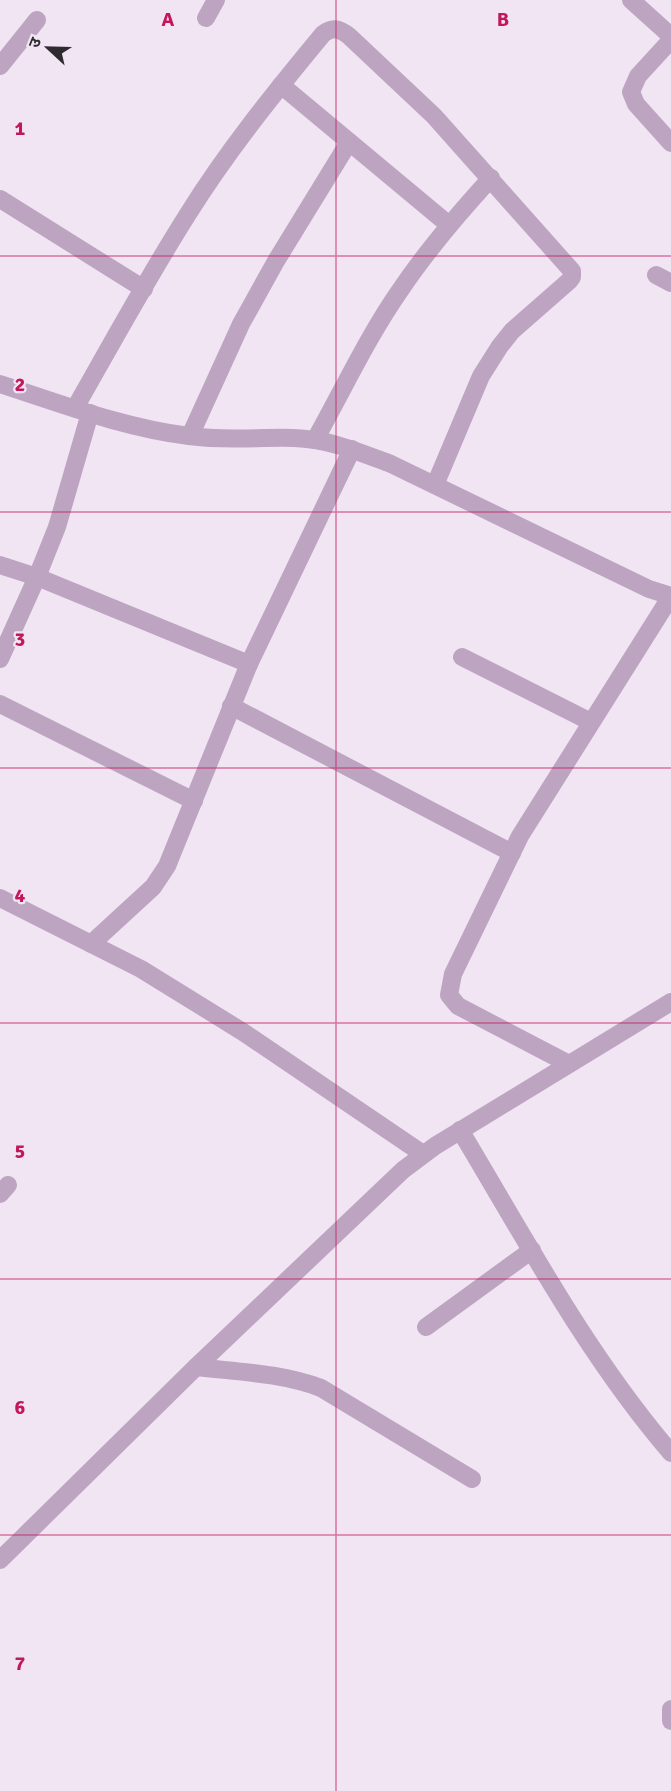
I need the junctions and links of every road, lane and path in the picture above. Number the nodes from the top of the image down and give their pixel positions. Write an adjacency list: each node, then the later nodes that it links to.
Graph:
1 (216, 0): 3 (street)
2 (631, 0): 5 (street)
3 (206, 18)
4 (38, 20): 6 (street)
5 (671, 38): 9 (street)
6 (0, 66)
7 (281, 85): 8 (street); 10 (street); 13 (street)
8 (349, 142): 12 (street); 16 (street)
9 (671, 143)
10 (490, 178): 12 (street); 19 (street)
11 (0, 199): 13 (street)
12 (449, 225): 17 (street)
13 (144, 288): 15 (street)
14 (0, 384): 15 (street)
15 (82, 411): 16 (street); 21 (street)
16 (190, 436): 17 (street)
17 (315, 440): 18 (street)
18 (352, 449): 19 (street); 25 (street)
19 (435, 486): 22 (street)
20 (0, 565): 21 (street)
21 (37, 577): 24 (street); 25 (street)
22 (671, 596): 28 (street)
23 (462, 657): 28 (street)
24 (0, 659)
25 (249, 664): 27 (street)
26 (0, 704): 29 (street)
27 (231, 706): 29 (street); 30 (street)
28 (591, 722): 30 (street)
29 (194, 801): 32 (street)
30 (512, 853): 34 (street)
31 (0, 898): 32 (street)
32 (91, 944): 36 (street)
33 (671, 1002): 34 (street)
34 (569, 1064): 35 (street)
35 (460, 1130): 36 (street); 37 (street)
36 (423, 1154): 39 (street)
37 (532, 1250): 38 (street); 40 (street)
38 (426, 1327)
39 (196, 1367): 41 (street); 42 (street)
40 (671, 1453)
41 (472, 1479)
42 (0, 1560)
43 (671, 1709): 44 (street)
44 (671, 1721)

